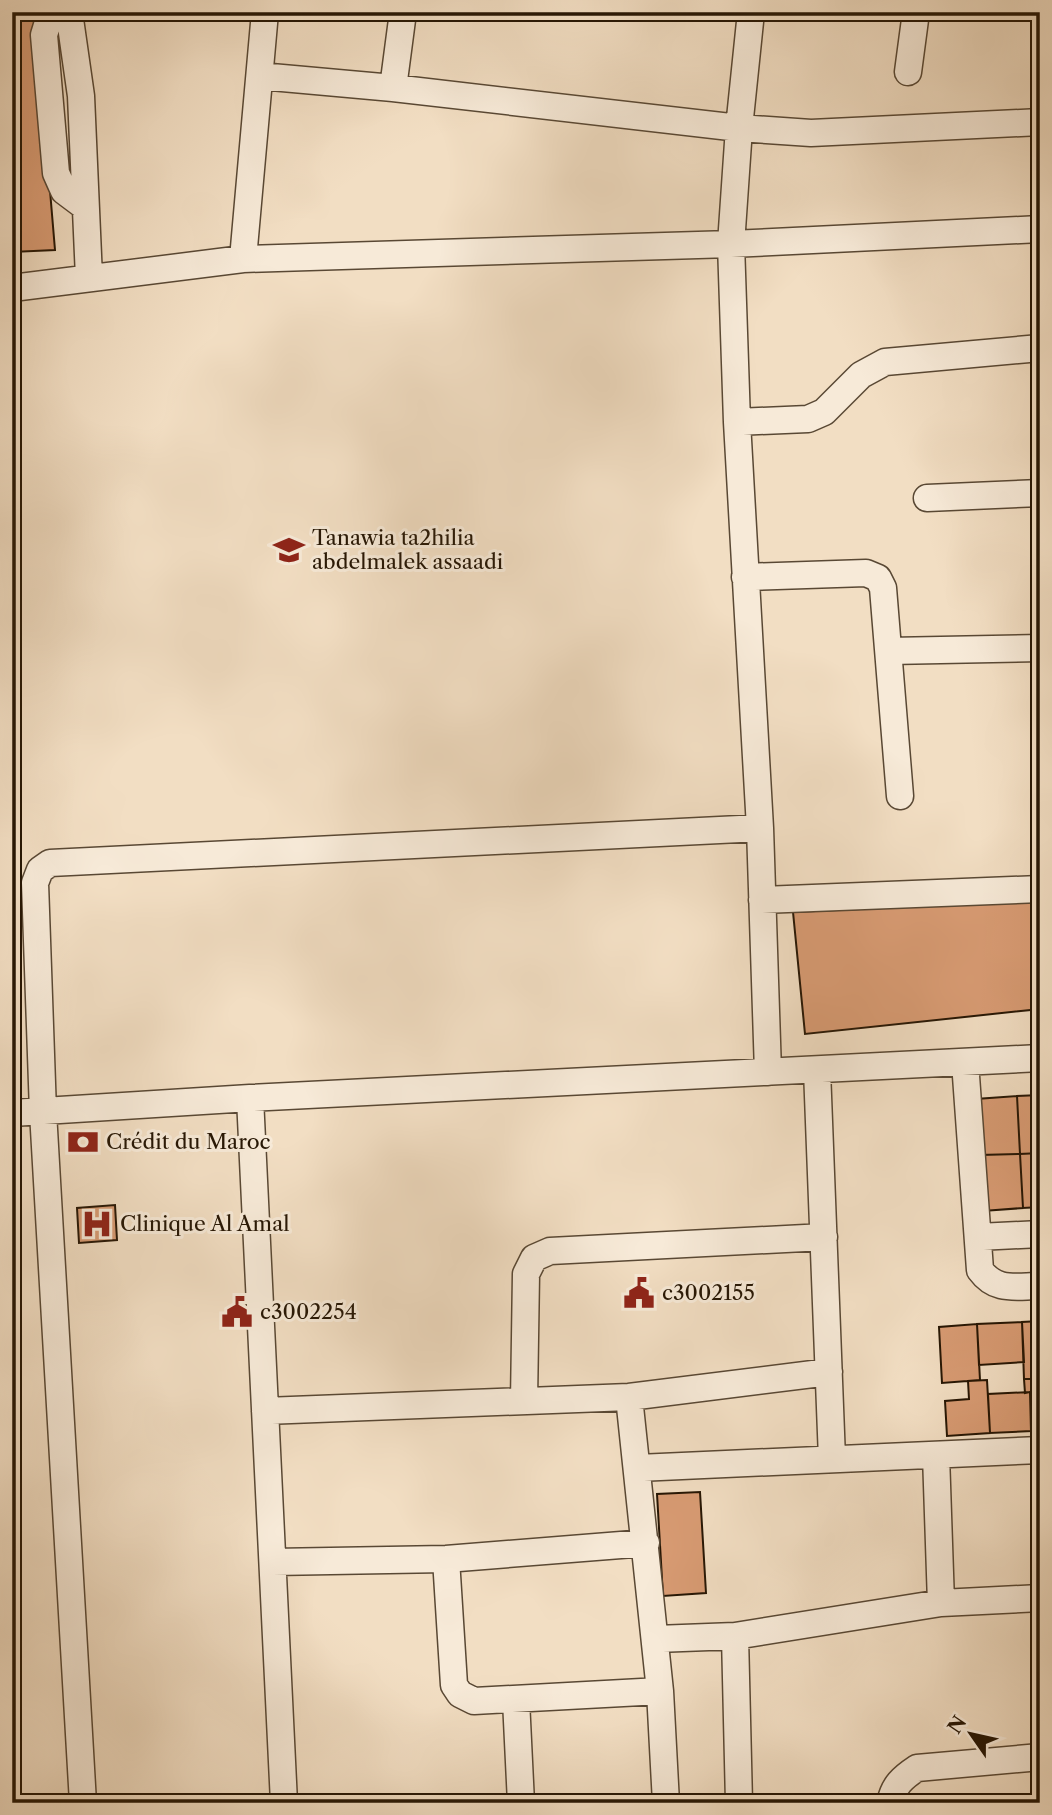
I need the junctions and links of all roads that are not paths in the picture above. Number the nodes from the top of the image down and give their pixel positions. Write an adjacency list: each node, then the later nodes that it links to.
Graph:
1 (51, 12): 12 (street)
2 (69, 12): 12 (street)
3 (265, 12): 8 (street)
4 (402, 12): 9 (street)
5 (751, 12): 11 (street)
6 (916, 12): 7 (street)
7 (908, 72)
8 (260, 76): 9 (street); 15 (street)
9 (393, 88): 11 (street)
10 (1040, 122): 11 (street)
11 (739, 128): 14 (street)
12 (84, 206): 16 (street)
13 (1040, 229): 14 (street)
14 (731, 244): 15 (street); 19 (street)
15 (243, 259): 16 (street)
16 (89, 278): 17 (street)
17 (12, 288)
18 (1040, 348): 19 (street)
19 (737, 422): 22 (street)
20 (1040, 493): 21 (street)
21 (927, 498)
22 (746, 577): 24 (street); 26 (street)
23 (1040, 648): 24 (street)
24 (889, 651): 25 (street)
25 (900, 796)
26 (760, 828): 28 (street); 34 (street)
27 (1040, 889): 28 (street)
28 (762, 900): 32 (street)
29 (1040, 1058): 30 (street)
30 (965, 1062): 31 (street); 38 (street)
31 (817, 1070): 32 (street); 37 (street)
32 (768, 1072): 33 (street)
33 (250, 1098): 34 (street); 43 (street)
34 (43, 1112): 35 (street); 58 (street)
35 (12, 1113)
36 (1040, 1234): 38 (street)
37 (824, 1237): 40 (street); 42 (street)
38 (978, 1237): 39 (street)
39 (1040, 1286)
40 (829, 1372): 41 (street); 46 (street)
41 (629, 1397): 42 (street); 47 (street)
42 (524, 1401): 43 (street)
43 (265, 1411): 50 (street)
44 (1040, 1450): 45 (street)
45 (936, 1455): 46 (street); 52 (street)
46 (832, 1459): 47 (street)
47 (638, 1468): 48 (street)
48 (646, 1543): 49 (street); 54 (street)
49 (446, 1559): 50 (street); 56 (street)
50 (272, 1562): 59 (street)
51 (1040, 1598): 52 (street)
52 (942, 1603): 53 (street)
53 (735, 1636): 54 (street); 62 (street)
54 (656, 1639): 55 (street)
55 (660, 1691): 56 (street); 61 (street)
56 (516, 1700): 60 (street)
57 (1040, 1758): 63 (street)
58 (83, 1803)
59 (284, 1803)
60 (521, 1803)
61 (667, 1803)
62 (739, 1803)
63 (890, 1803)

